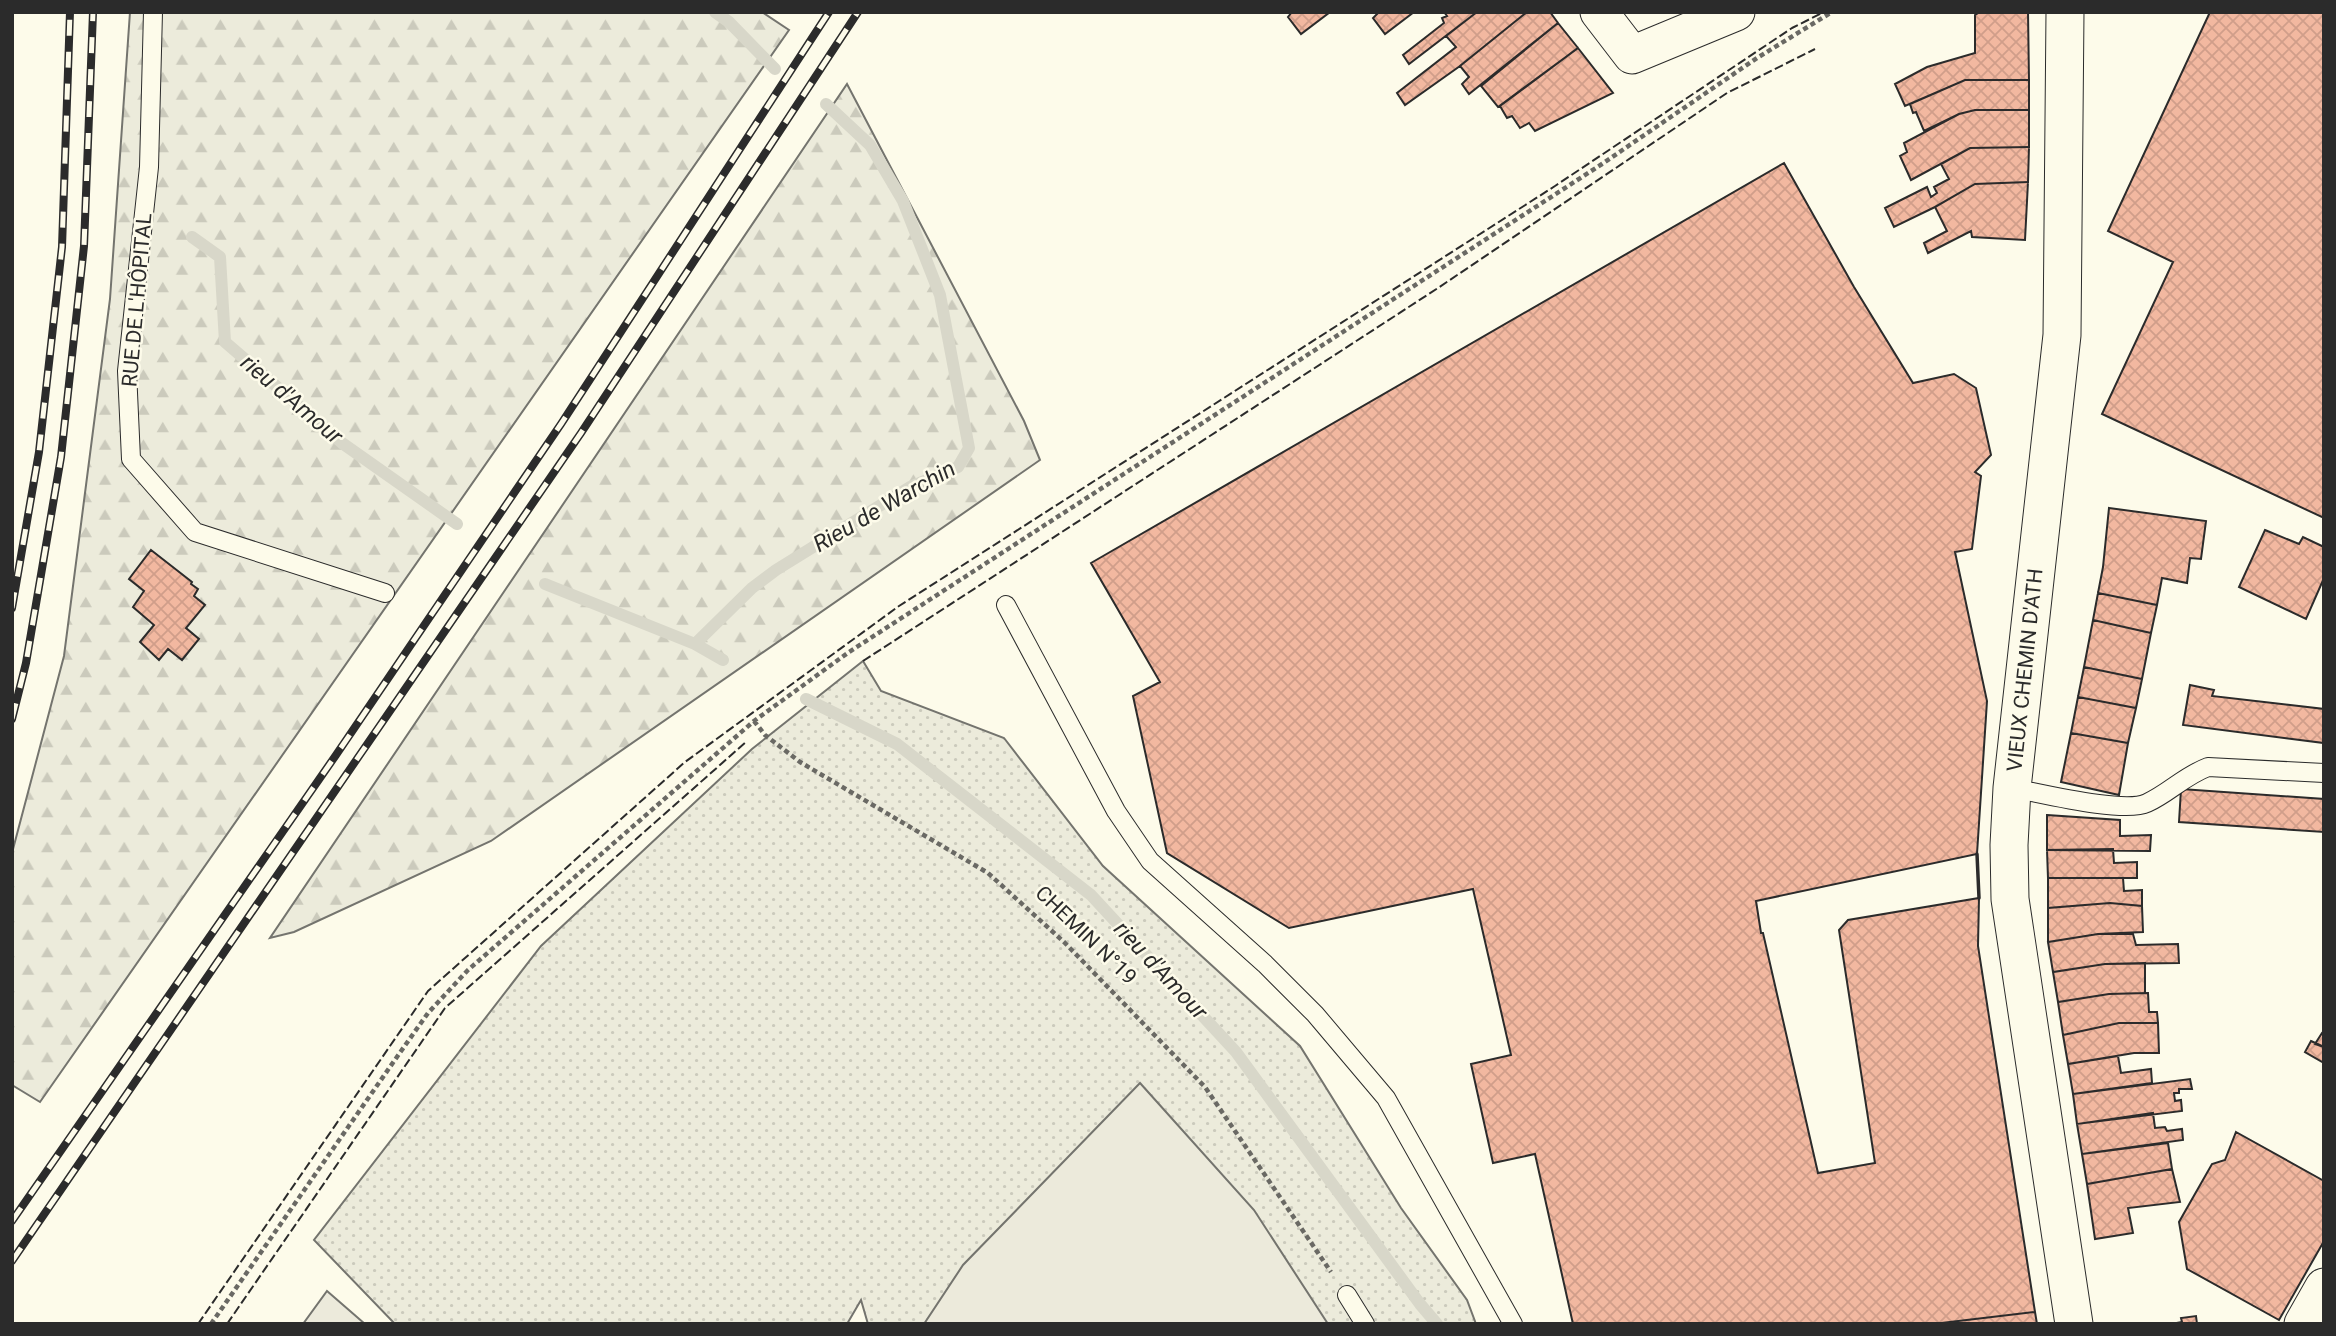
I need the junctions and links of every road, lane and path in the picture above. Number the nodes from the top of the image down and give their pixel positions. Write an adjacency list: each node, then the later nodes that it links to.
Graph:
1 (153, 12): 6 (lane, RUE DE L'HÔPITAL)
2 (1599, 12): 3 (street)
3 (1736, 12)
4 (1832, 12): 8 (path)
5 (2065, 12): 10 (street, VIEUX CHEMIN D'ATH)
6 (385, 593)
7 (1006, 605): 15 (lane)
8 (754, 721): 12 (path, CHEMIN N°19); 13 (path)
9 (2324, 773): 10 (lane)
10 (2012, 788): 16 (street, VIEUX CHEMIN D'ATH)
11 (2324, 1287): 17 (street)
12 (1347, 1296): 14 (lane)
13 (211, 1324)
14 (1365, 1324)
15 (1513, 1324)
16 (2074, 1324)
17 (2303, 1324)

